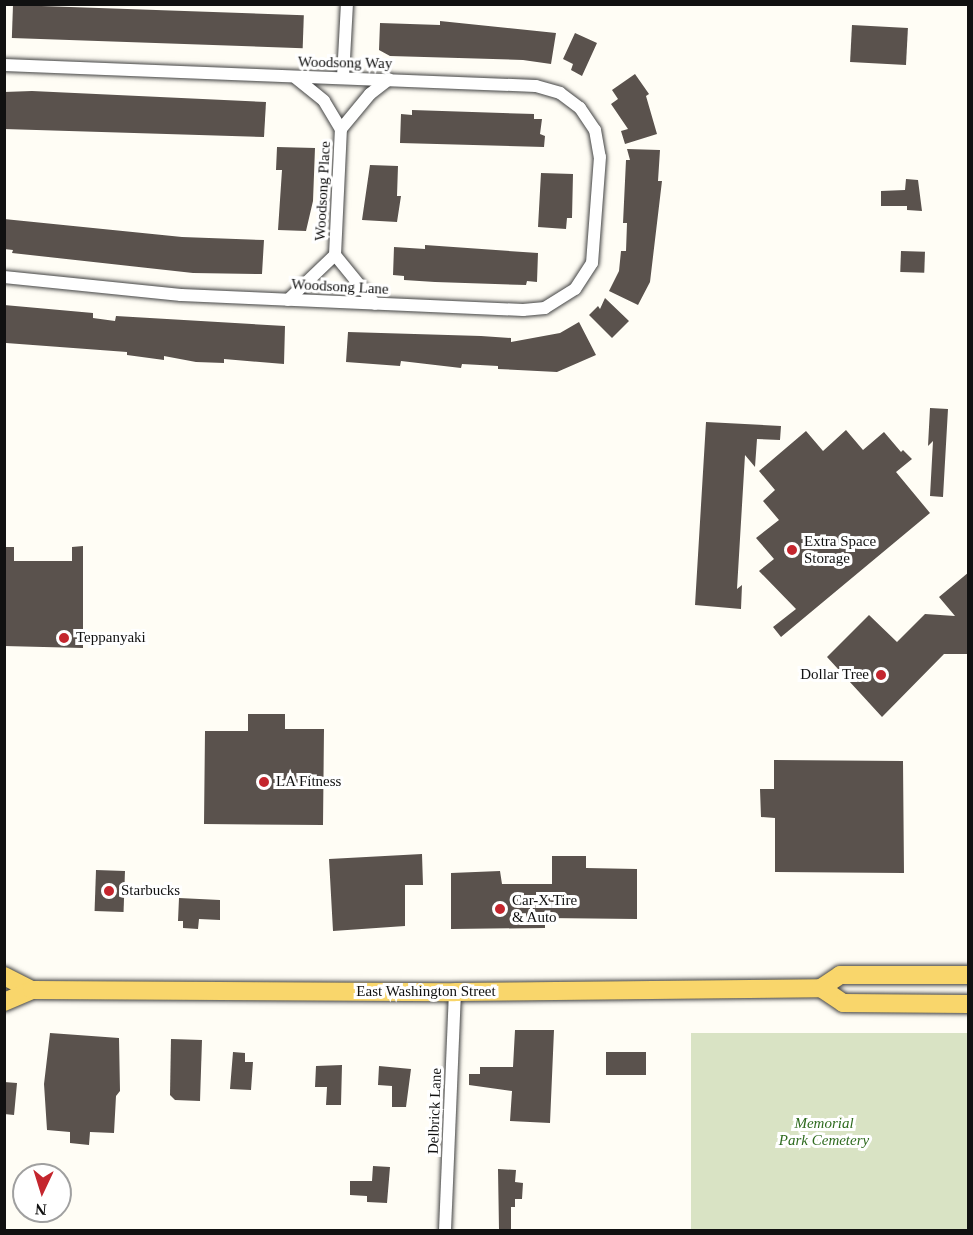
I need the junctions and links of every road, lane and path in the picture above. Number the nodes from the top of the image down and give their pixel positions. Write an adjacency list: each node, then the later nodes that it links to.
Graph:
1 (347, 4): 3 (street)
2 (4, 65): 4 (street, Woodsong Way)
3 (344, 77): 4 (street, Woodsong Way); 5 (street, Woodsong Way)
4 (296, 78): 6 (street)
5 (389, 79): 6 (street); 7 (street, Woodsong Way)
6 (341, 129): 8 (street, Woodsong Place)
7 (598, 201): 11 (street, Woodsong Lane)
8 (335, 255): 10 (street); 11 (street)
9 (4, 277): 10 (street, Woodsong Lane)
10 (288, 300): 11 (street, Woodsong Lane)
11 (375, 304)
12 (969, 975): 14 (main road, East Washington Street)
13 (4, 976): 15 (main road, East Washington Street)
14 (821, 988): 16 (main road, East Washington Street); 18 (main road)
15 (32, 990): 16 (main road, East Washington Street); 17 (main road, East Washington Street)
16 (455, 993): 19 (street, Delbrick Lane)
17 (4, 1002)
18 (969, 1004)
19 (445, 1230)

